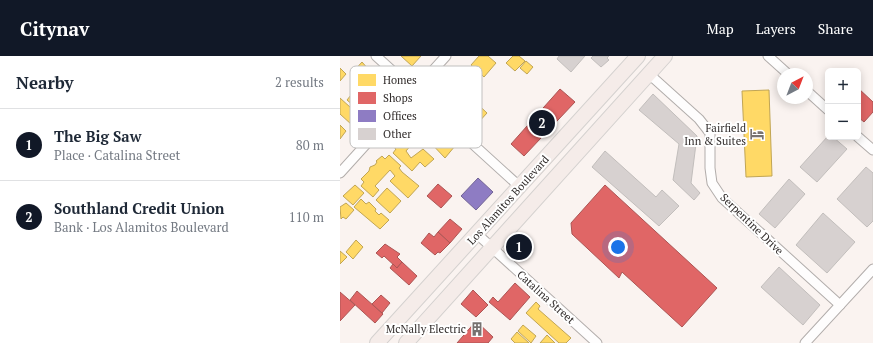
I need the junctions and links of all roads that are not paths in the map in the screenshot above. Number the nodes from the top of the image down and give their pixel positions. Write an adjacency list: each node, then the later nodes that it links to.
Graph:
1 (376, 56): 6 (street)
2 (446, 56): 7 (street)
3 (638, 56): 17 (main road, Los Alamitos Boulevard)
4 (665, 56): 9 (main road, Los Alamitos Boulevard)
5 (768, 56): 8 (street)
6 (387, 66)
7 (437, 66)
8 (781, 68)
9 (649, 74): 19 (main road, Los Alamitos Boulevard); 21 (street, Serpentine Drive)
10 (813, 96): 11 (street)
11 (825, 107)
12 (861, 140): 15 (street)
13 (363, 148): 16 (street)
14 (478, 148): 17 (street)
15 (873, 150)
16 (340, 173)
17 (520, 186): 18 (main road, Los Alamitos Boulevard)
18 (477, 234): 19 (street, Catalina Street); 22 (main road, Los Alamitos Boulevard)
19 (493, 248): 23 (main road, Los Alamitos Boulevard); 24 (street, Catalina Street)
20 (873, 269): 21 (street)
21 (840, 305): 25 (street)
22 (377, 343)
23 (406, 343)
24 (597, 343)
25 (805, 343)

